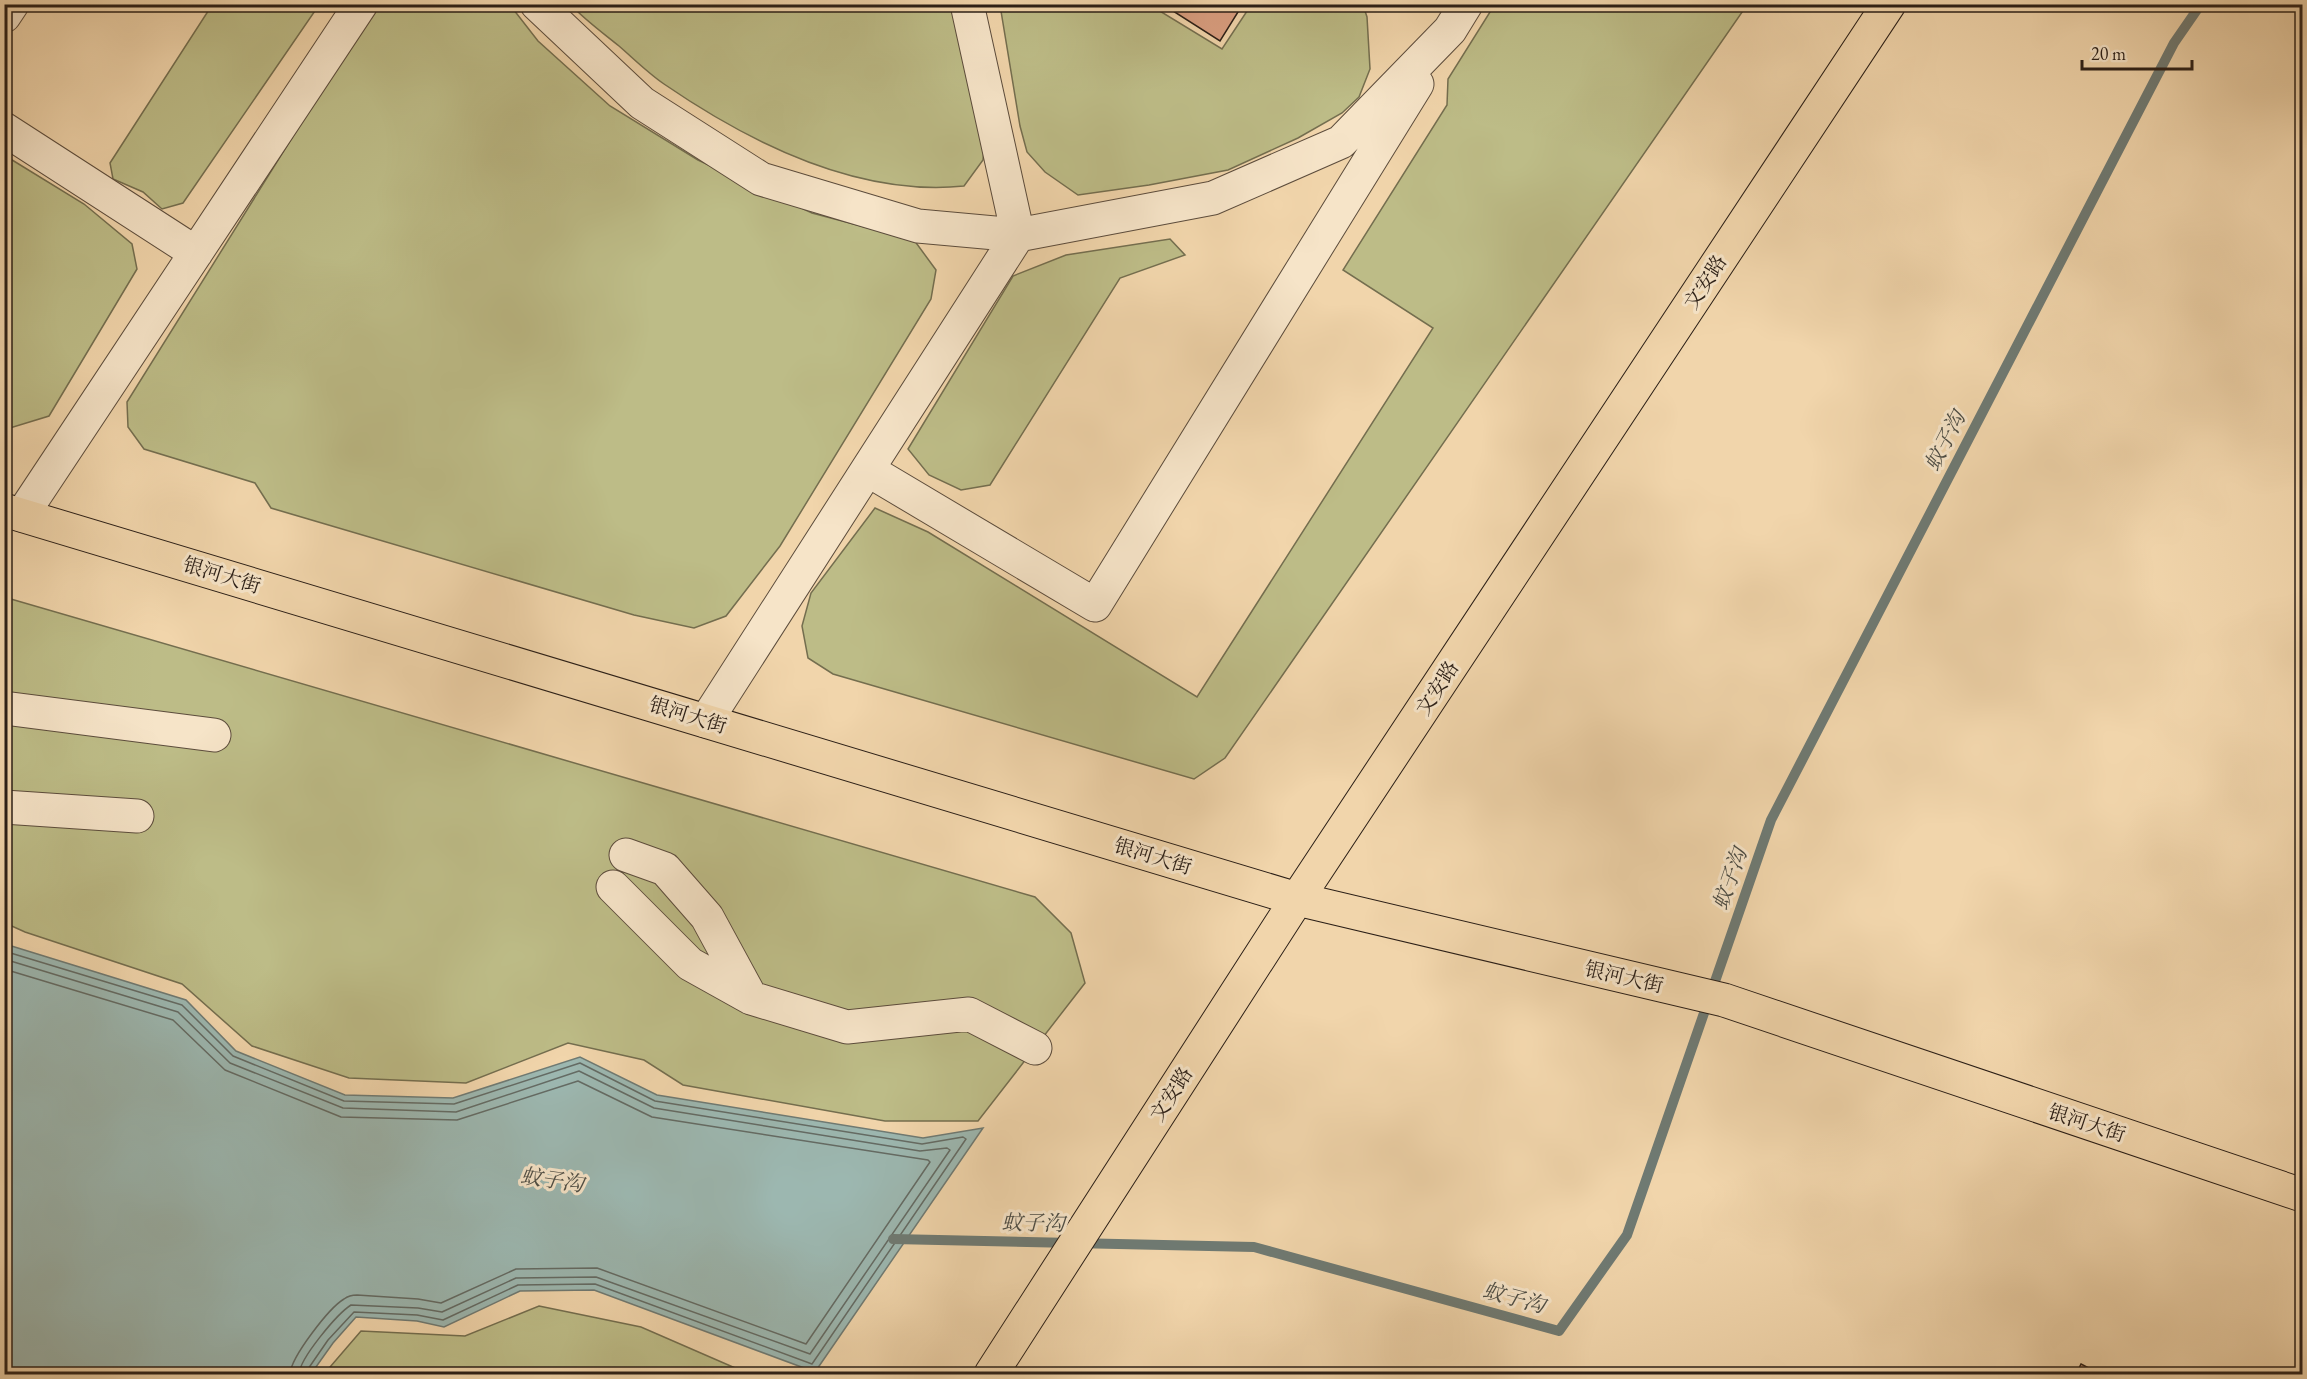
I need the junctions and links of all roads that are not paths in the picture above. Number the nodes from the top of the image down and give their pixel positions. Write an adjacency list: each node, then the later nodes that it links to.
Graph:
1 (12, 4): 6 (street)
2 (361, 4): 10 (street)
3 (537, 4): 9 (street)
4 (967, 4): 9 (street)
5 (1889, 4): 20 (main road, 文安路)
6 (4, 16)
7 (1458, 17): 9 (street); 11 (street)
8 (4, 129): 10 (street)
9 (1018, 235): 11 (street)
10 (196, 254): 12 (street)
11 (868, 470): 14 (street)
12 (13, 512): 14 (main road, 银河大街)
13 (4, 708): 15 (street)
14 (706, 721): 20 (main road, 银河大街)
15 (214, 735)
16 (4, 807): 17 (street)
17 (137, 816)
18 (626, 855): 21 (street)
19 (613, 887): 21 (street)
20 (1297, 899): 23 (main road, 银河大街); 24 (main road, 文安路)
21 (751, 998): 22 (street)
22 (1035, 1048)
23 (2302, 1195)
24 (991, 1374)

